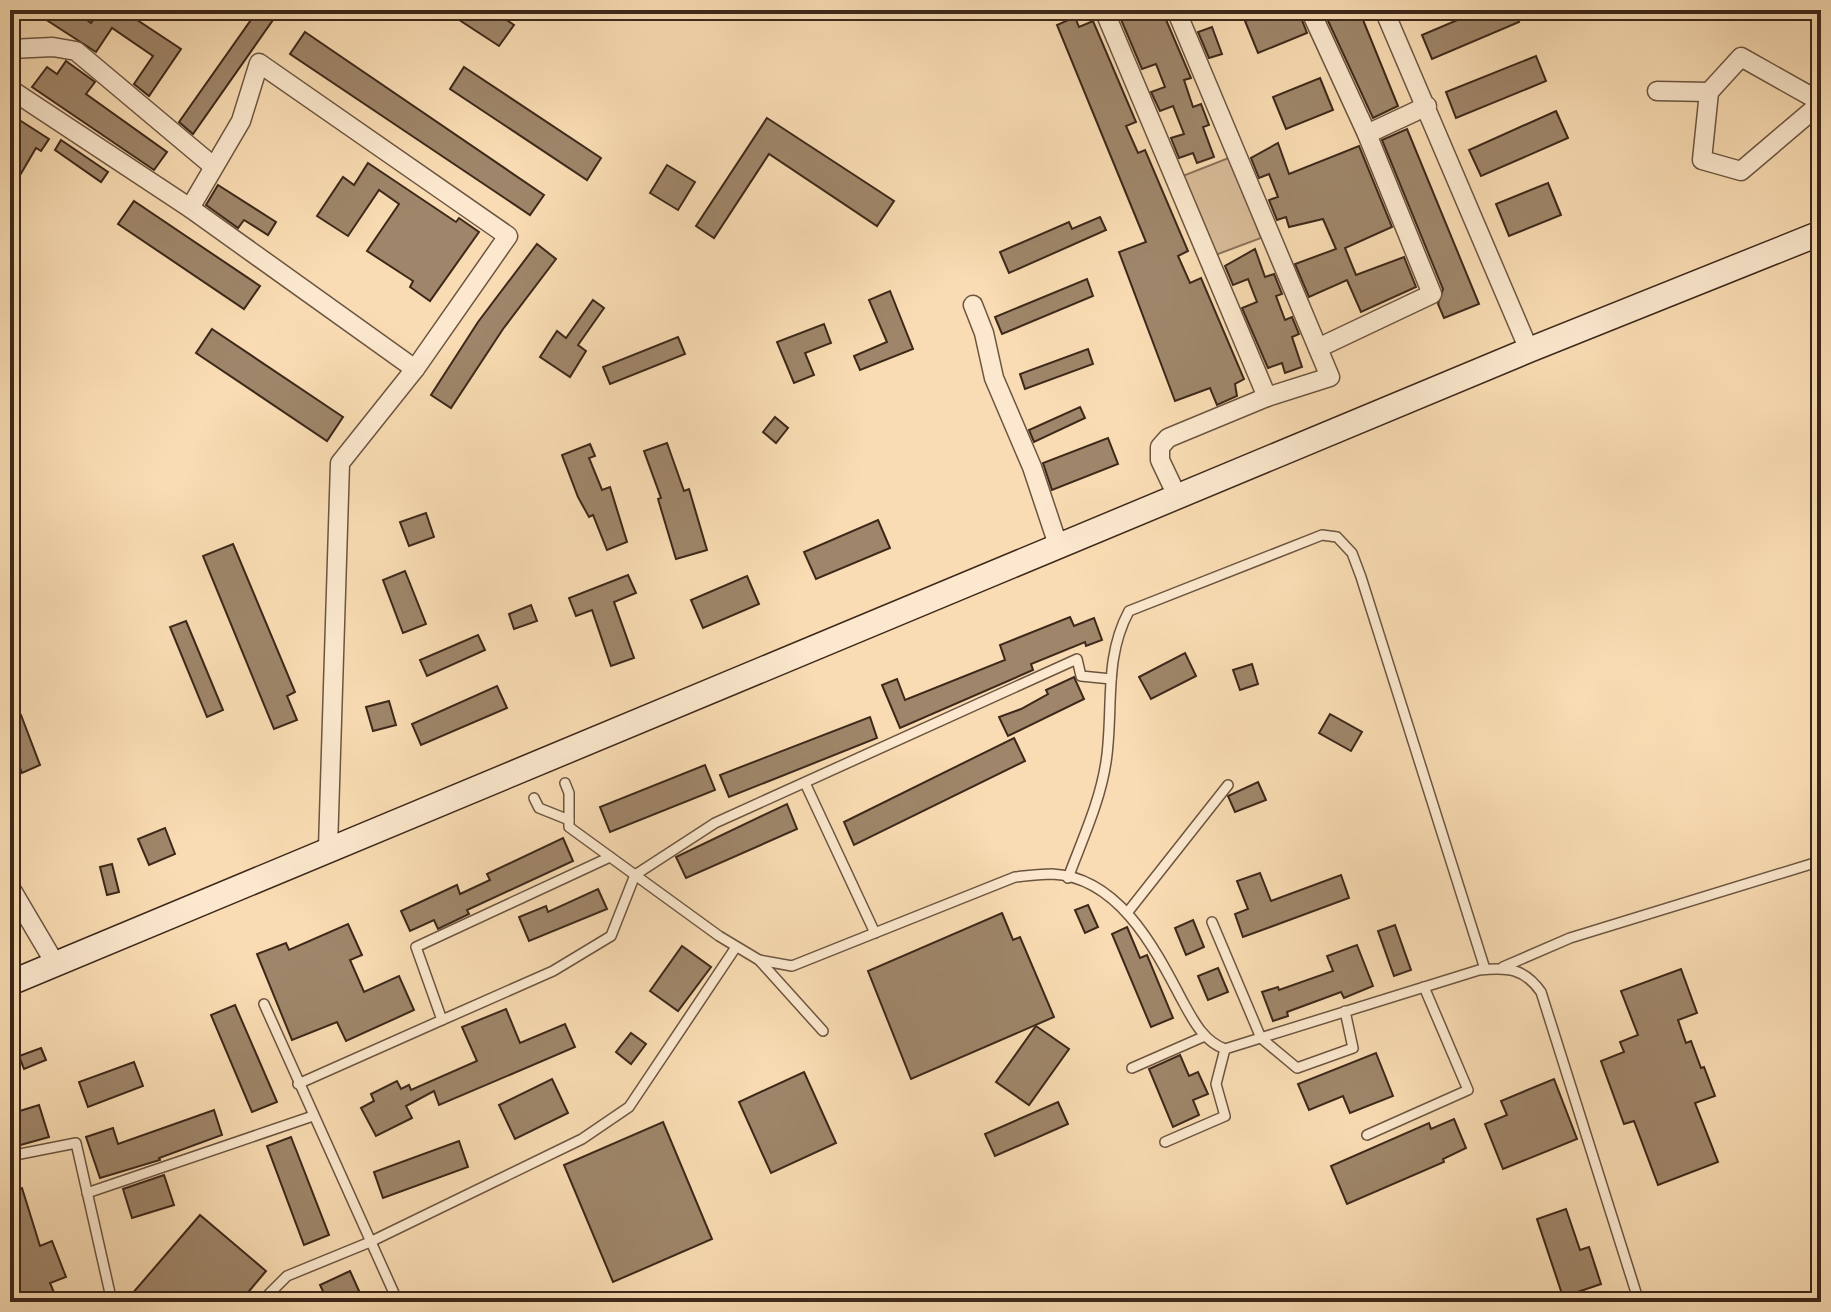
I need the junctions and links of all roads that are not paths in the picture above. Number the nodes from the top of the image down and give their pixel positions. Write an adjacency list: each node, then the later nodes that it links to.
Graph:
1 (1104, 10): 19 (street)
2 (1176, 10): 16 (street)
3 (1310, 10): 11 (street)
4 (1384, 10): 10 (street)
5 (10, 49): 12 (street)
6 (10, 89): 13 (street)
7 (1657, 91): 8 (street)
8 (1709, 92): 9 (street); 9 (street)
9 (1821, 103)
10 (1427, 106): 11 (street); 17 (street)
11 (1367, 134): 16 (street)
12 (213, 166): 13 (street); 18 (street)
13 (190, 208): 18 (street)
14 (1821, 233): 17 (street)
15 (973, 305): 21 (street)
16 (1318, 348): 19 (street)
17 (1529, 350): 20 (street)
18 (415, 369): 28 (street)
19 (1267, 397): 20 (street)
20 (1178, 498): 21 (street)
21 (1059, 548): 28 (street)
22 (1111, 679): 24 (lane); 32 (lane); 41 (lane)
23 (565, 783): 27 (lane)
24 (805, 783): 31 (lane); 36 (lane)
25 (1228, 785): 34 (lane)
26 (534, 798): 27 (lane)
27 (569, 820): 29 (lane)
28 (328, 848): 39 (street)
29 (610, 857): 31 (lane); 46 (lane)
30 (1821, 861): 40 (lane)
31 (635, 875): 37 (lane); 46 (lane)
32 (1068, 878): 34 (lane); 36 (lane)
33 (10, 887): 39 (street)
34 (1127, 913): 48 (lane)
35 (1212, 922): 49 (lane)
36 (875, 933): 38 (lane)
37 (736, 947): 38 (lane); 58 (lane)
38 (759, 960): 47 (lane)
39 (56, 965): 42 (street)
40 (1503, 967): 41 (lane); 62 (lane)
41 (1485, 969): 43 (lane)
42 (10, 983)
43 (1424, 987): 45 (lane); 54 (lane)
44 (264, 1004): 52 (lane)
45 (1345, 1011): 49 (lane); 49 (lane)
46 (442, 1020): 52 (lane)
47 (823, 1031)
48 (1205, 1036): 50 (lane); 51 (lane)
49 (1261, 1038): 50 (lane)
50 (1225, 1049): 55 (lane)
51 (1132, 1068)
52 (298, 1084): 53 (lane)
53 (313, 1116): 57 (lane); 58 (lane)
54 (1367, 1135)
55 (1165, 1142)
56 (10, 1156): 57 (lane)
57 (87, 1193): 59 (lane)
58 (370, 1242): 60 (lane); 61 (lane)
59 (112, 1302)
60 (261, 1302)
61 (398, 1302)
62 (1639, 1302)

